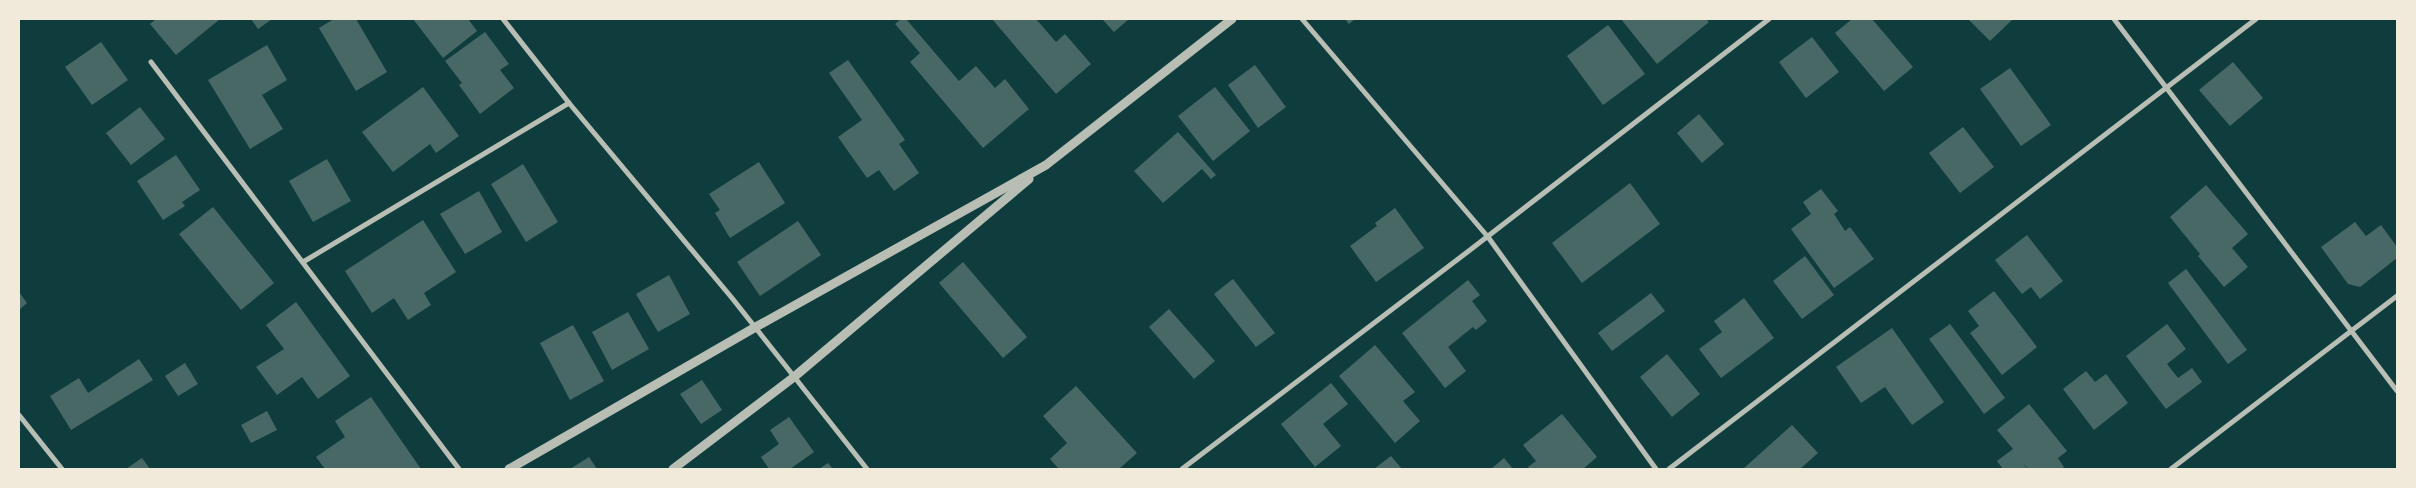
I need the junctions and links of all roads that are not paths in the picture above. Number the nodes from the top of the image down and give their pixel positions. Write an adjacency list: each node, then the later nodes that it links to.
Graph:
1 (503, 19): 9 (street)
2 (1232, 19): 10 (street)
3 (1302, 19): 11 (street)
4 (1769, 19): 11 (street)
5 (2114, 19): 8 (street)
6 (2256, 19): 8 (street)
7 (151, 62): 12 (street)
8 (2167, 86): 15 (street); 26 (street)
9 (569, 103): 12 (street); 14 (street)
10 (1046, 166): 14 (street); 16 (street)
11 (1488, 237): 24 (street); 25 (street)
12 (303, 262): 20 (street)
13 (2397, 296): 15 (street)
14 (754, 328): 16 (street); 21 (street)
15 (2352, 330): 17 (street); 27 (street)
16 (794, 377): 22 (street); 23 (street)
17 (2397, 391)
18 (19, 415): 19 (street)
19 (62, 469)
20 (459, 469)
21 (509, 469)
22 (673, 469)
23 (867, 469)
24 (1182, 469)
25 (1656, 469)
26 (1669, 469)
27 (2171, 469)

